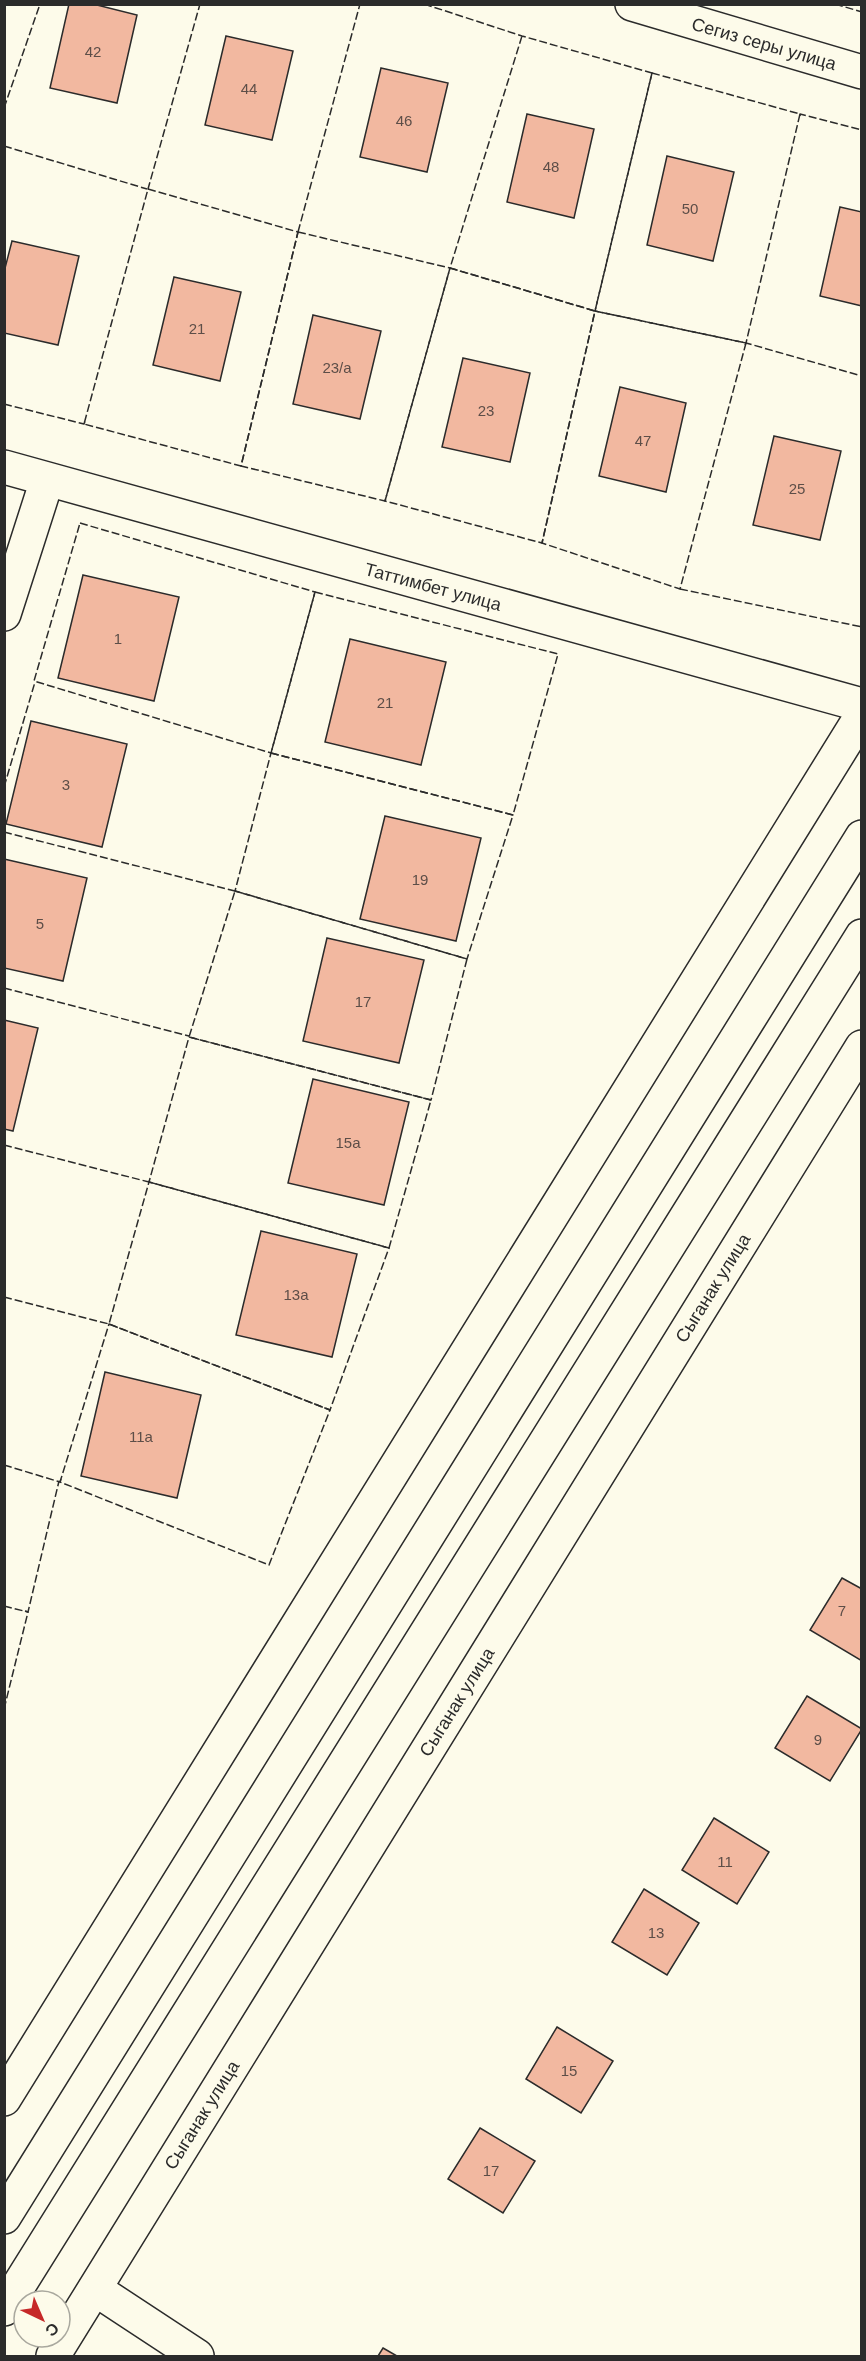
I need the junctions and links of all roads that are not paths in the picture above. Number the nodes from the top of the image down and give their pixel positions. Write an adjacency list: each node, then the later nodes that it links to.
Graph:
1 (632, 4): 2 (main road, Сегиз серы улица)
2 (861, 72)
3 (4, 467): 4 (main road, Таттимбет улица)
4 (47, 480): 5 (main road); 6 (main road, Таттимбет улица)
5 (4, 614)
6 (861, 705)
7 (861, 715): 11 (main road)
8 (861, 837): 12 (main road)
9 (861, 936): 14 (main road)
10 (861, 1047): 13 (main road, Сыганак улица)
11 (4, 2099)
12 (4, 2217)
13 (95, 2289): 15 (main road, Сыганак улица); 16 (main road)
14 (4, 2309)
15 (53, 2356)
16 (197, 2356)

